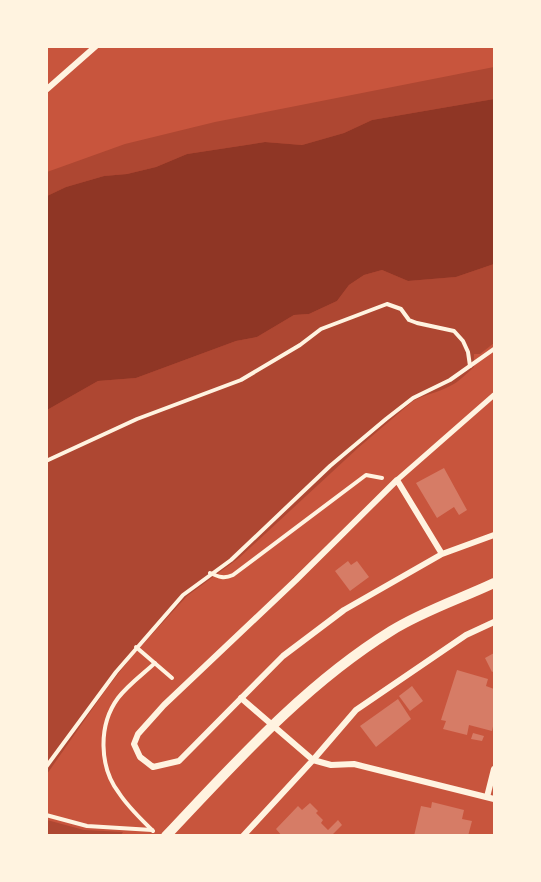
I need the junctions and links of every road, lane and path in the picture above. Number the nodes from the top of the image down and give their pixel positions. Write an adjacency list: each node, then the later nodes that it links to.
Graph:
1 (96, 46): 2 (street)
2 (46, 90)
3 (495, 349): 4 (path)
4 (470, 367): 6 (path); 11 (path)
5 (495, 395): 8 (street)
6 (46, 461)
7 (366, 475): 11 (path)
8 (397, 480): 10 (street); 16 (street)
9 (495, 535): 10 (street)
10 (442, 554): 16 (street)
11 (210, 573): 14 (path)
12 (495, 583): 23 (street)
13 (495, 622): 17 (street)
14 (136, 647): 15 (path); 18 (path)
15 (160, 668)
16 (242, 698): 17 (street)
17 (313, 760): 20 (street); 24 (street)
18 (46, 767)
19 (495, 769): 20 (street)
20 (491, 798)
21 (46, 815): 22 (path)
22 (152, 830)
23 (166, 836)
24 (243, 836)

